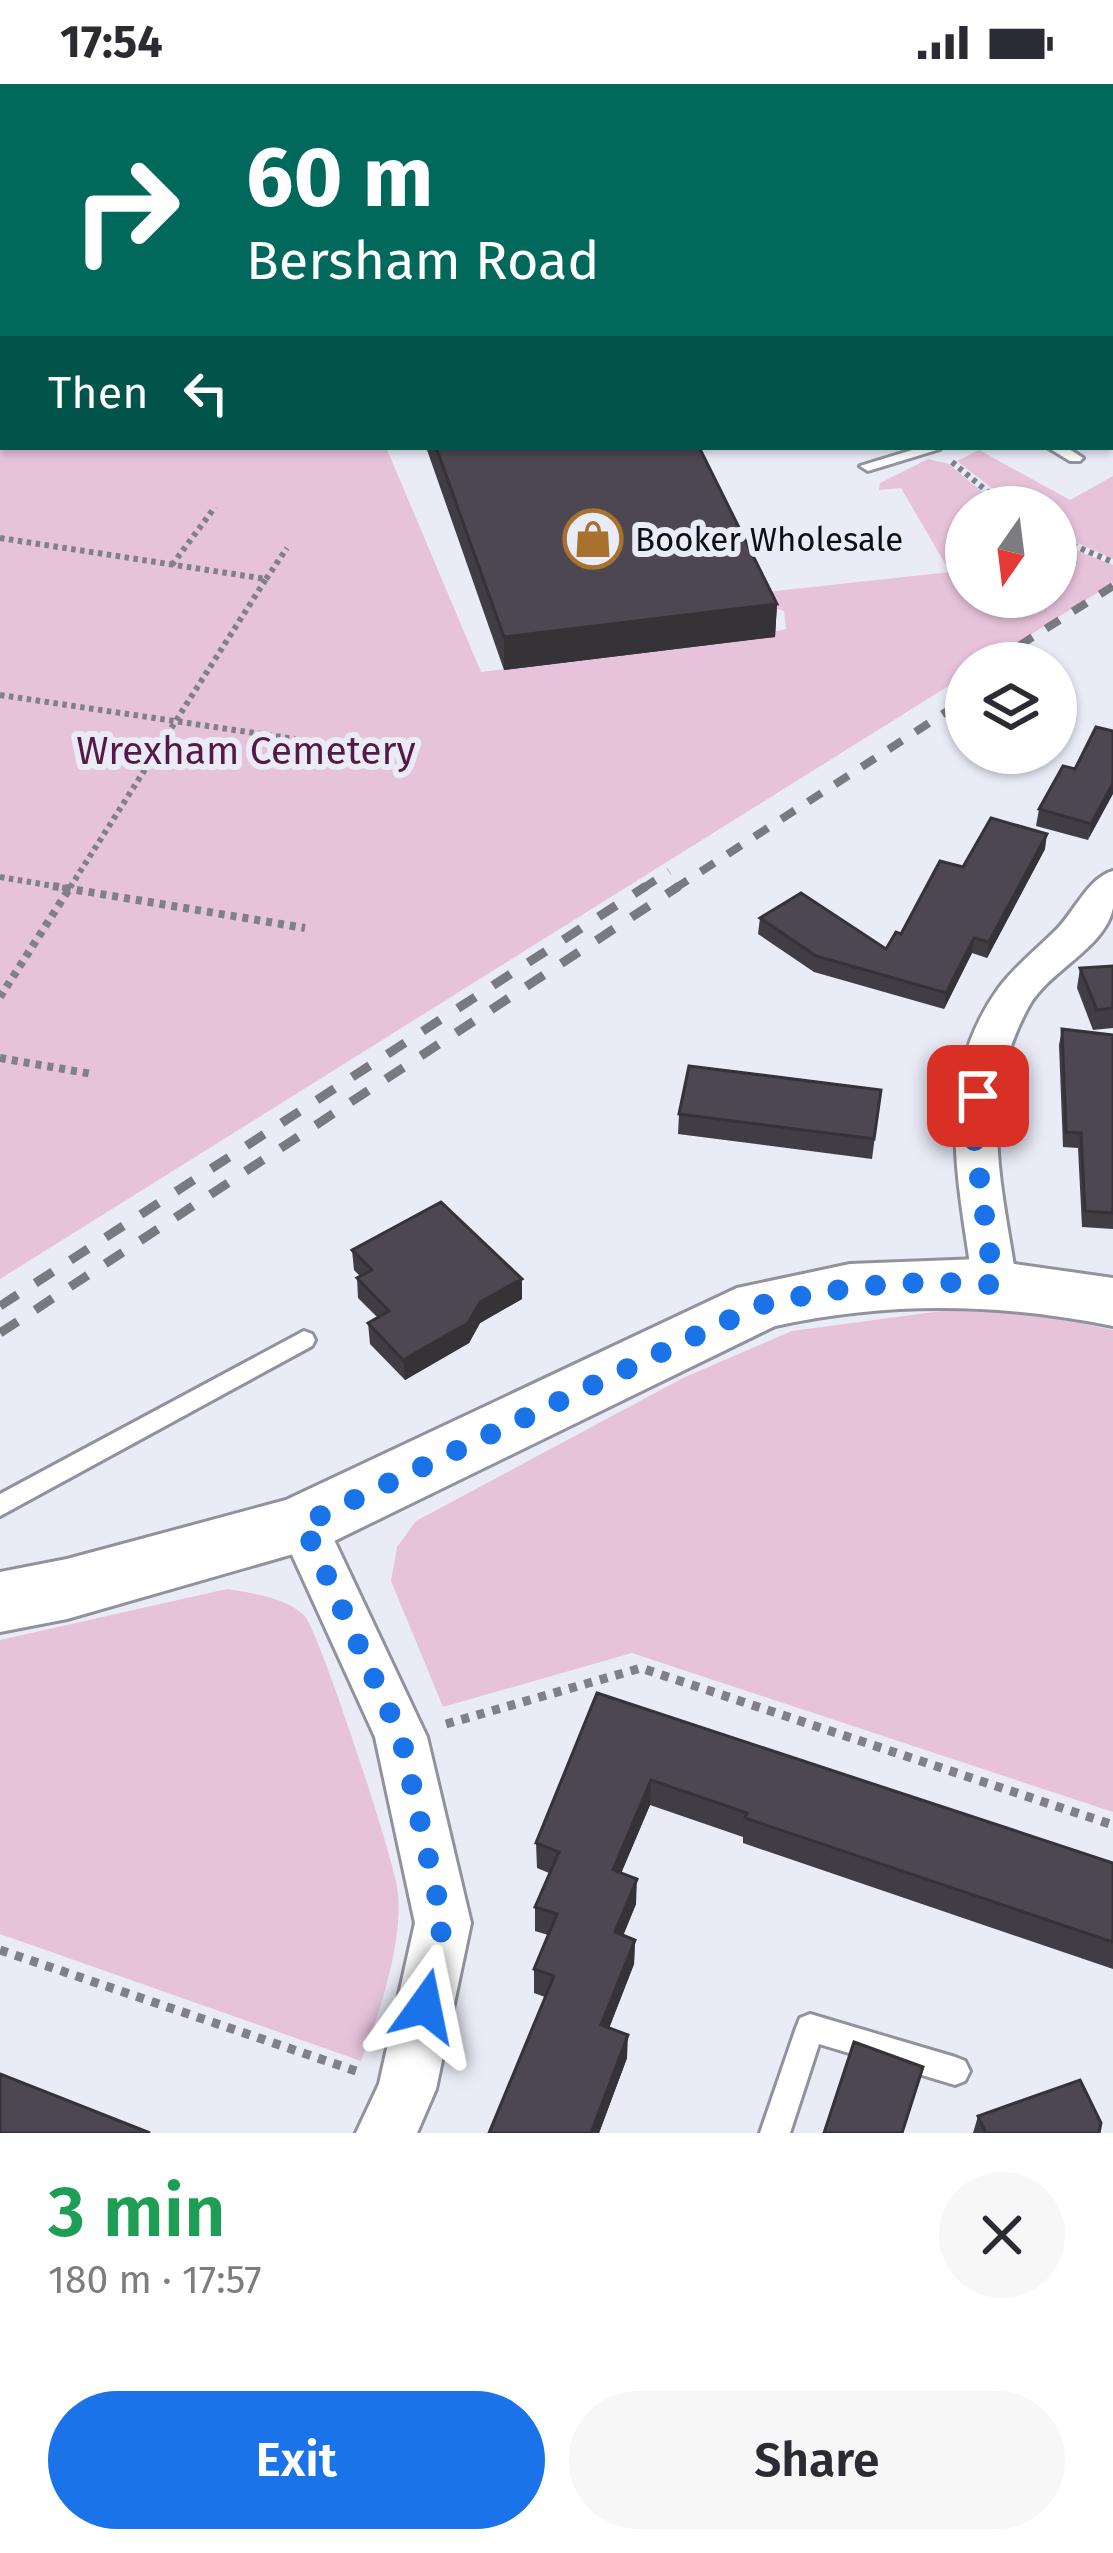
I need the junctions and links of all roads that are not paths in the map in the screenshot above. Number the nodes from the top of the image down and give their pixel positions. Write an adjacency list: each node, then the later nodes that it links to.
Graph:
1 (923, 450): 6 (lane)
2 (933, 450): 5 (lane)
3 (1061, 450): 4 (lane)
4 (1076, 458)
5 (948, 459)
6 (868, 466)
7 (1113, 883): 8 (street)
8 (1098, 931): 9 (street)
9 (994, 1285): 10 (main road); 13 (main road)
10 (1113, 1302)
11 (304, 1340): 12 (lane)
12 (0, 1506)
13 (303, 1524): 14 (main road); 16 (street)
14 (0, 1602)
15 (955, 2071): 17 (lane)
16 (397, 2111)
17 (775, 2133)

